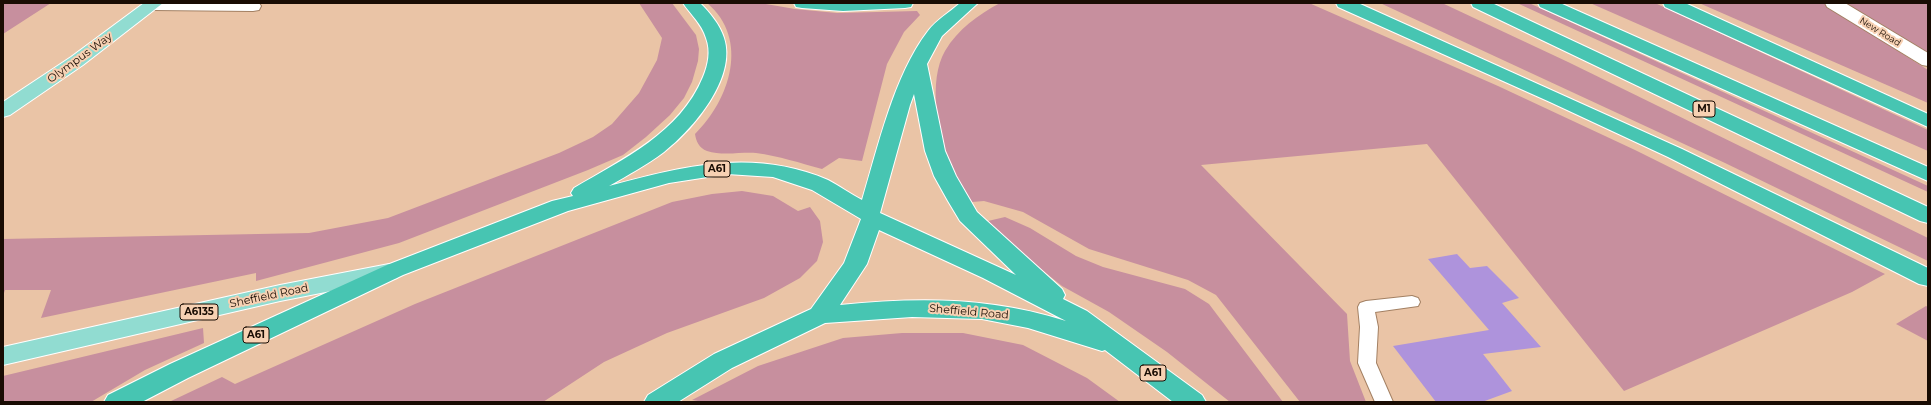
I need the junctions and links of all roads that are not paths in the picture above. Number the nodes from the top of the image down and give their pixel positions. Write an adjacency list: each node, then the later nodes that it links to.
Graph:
1 (691, 3): 17 (highway, A61)
2 (802, 3): 3 (highway)
3 (905, 3)
4 (970, 3): 13 (highway)
5 (1344, 3): 21 (highway)
6 (1479, 3): 19 (highway, M1)
7 (1546, 3): 16 (highway)
8 (1671, 3): 15 (highway)
9 (1832, 3): 12 (street, New Road)
10 (154, 4): 11 (street); 14 (main road, Olympus Way)
11 (253, 6)
12 (1928, 61)
13 (918, 63): 18 (highway); 24 (highway)
14 (3, 112)
15 (1928, 121)
16 (1928, 175)
17 (560, 206): 18 (highway, A61); 20 (highway, A61)
18 (870, 216): 23 (highway); 24 (highway, Sheffield Road / A61)
19 (1928, 216)
20 (395, 270): 26 (main road, Sheffield Road / A6135); 27 (highway, A61)
21 (1928, 278)
22 (1412, 302): 30 (lane)
23 (820, 315): 25 (highway, Sheffield Road / A61); 28 (highway, A61)
24 (1078, 318): 25 (highway, Sheffield Road / A61)
25 (1115, 345): 29 (highway, Sheffield Road / A61)
26 (3, 356)
27 (118, 402)
28 (658, 402)
29 (1192, 402)
30 (1384, 402)

